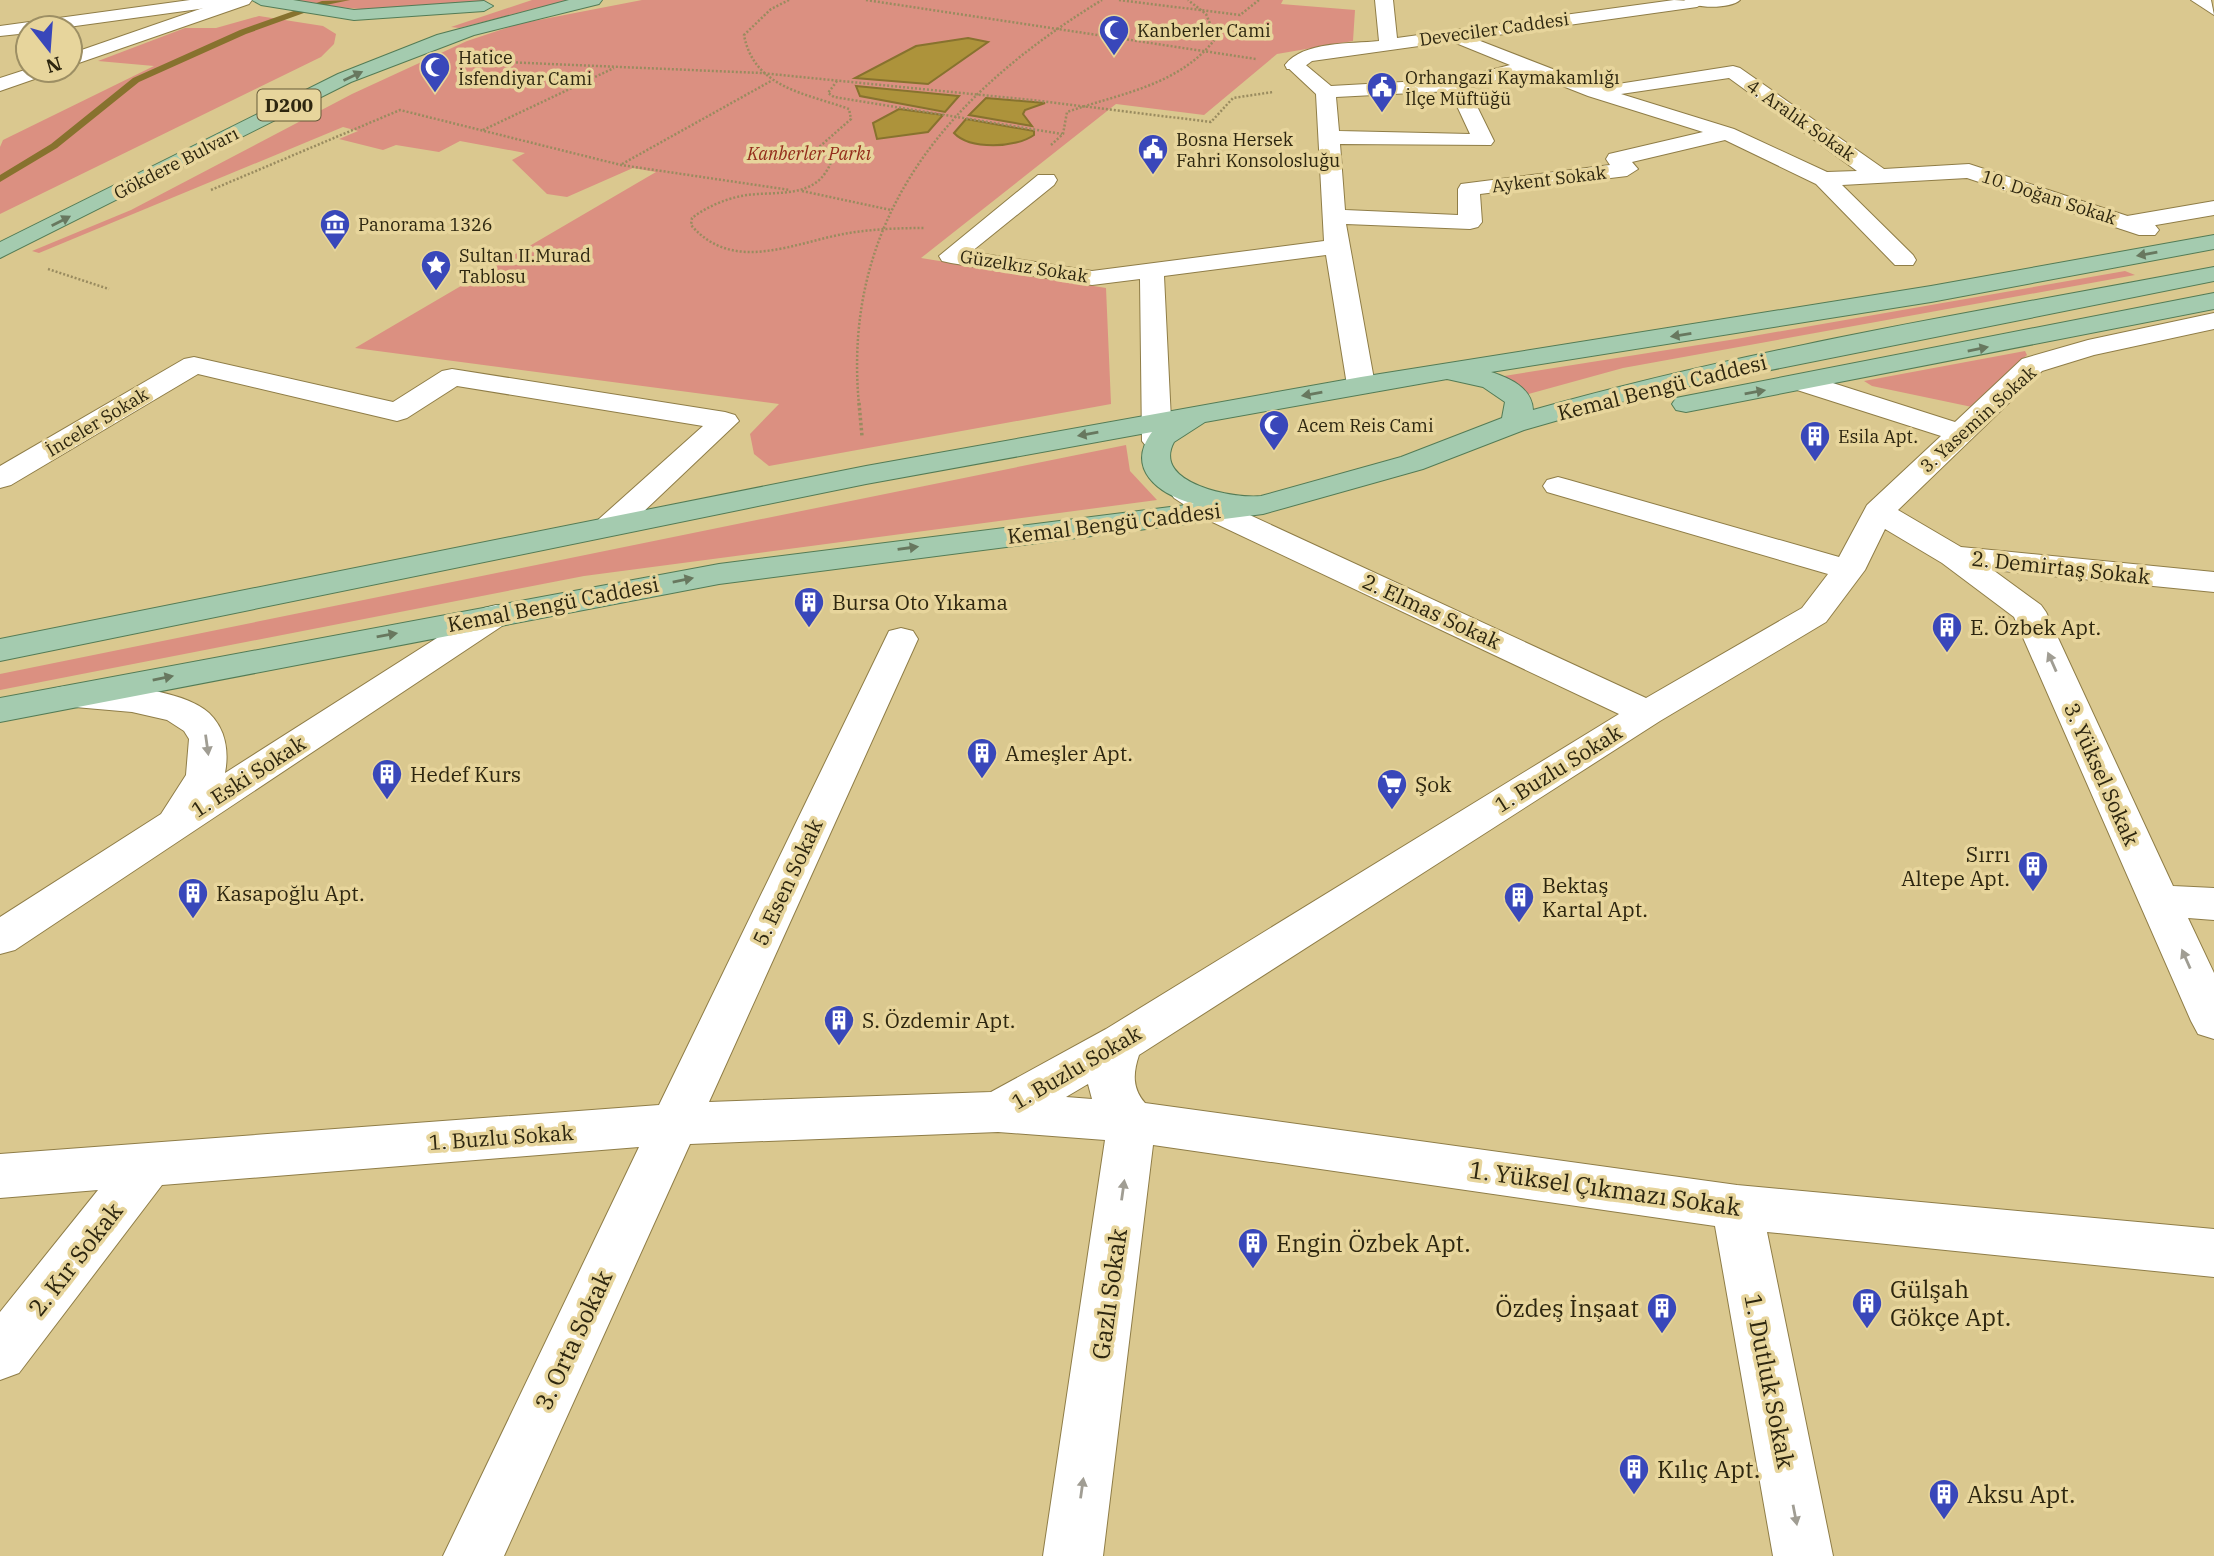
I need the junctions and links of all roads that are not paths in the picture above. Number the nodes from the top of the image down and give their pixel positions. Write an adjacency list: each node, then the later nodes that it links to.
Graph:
1 (228, 0): 11 (street)
2 (243, 0): 14 (street)
3 (593, 0): 31 (main road, Gökdere Bulvarı / D200, one-way to 3)
4 (1384, 0): 13 (street)
5 (1731, 0): 7 (street, Deveciler Caddesi)
6 (2200, 0): 10 (street)
7 (1695, 1): 12 (street, Deveciler Caddesi)
8 (270, 2): 9 (main road)
9 (492, 3): 21 (main road, Gökdere Bulvarı / D200)
10 (2214, 10)
11 (0, 32)
12 (1452, 35): 13 (street, Deveciler Caddesi); 15 (street)
13 (1388, 44): 17 (street, Deveciler Caddesi)
14 (84, 55)
15 (1530, 65): 16 (street); 18 (street)
16 (1457, 85): 17 (street); 20 (street)
17 (1326, 92): 20 (street)
18 (1595, 92): 19 (street); 22 (street, 4. Aralık Sokak)
19 (1727, 132): 23 (street); 26 (street, Aykent Sokak)
20 (1329, 137): 26 (street)
21 (160, 146)
22 (1879, 176): 23 (street, 10. Doğan Sokak); 28 (street, 10. Doğan Sokak)
23 (1824, 179): 32 (street)
24 (1046, 180): 33 (street, Güzelkız Sokak)
25 (2214, 208): 28 (street)
26 (1335, 217): 30 (street)
27 (2214, 219): 28 (main road)
28 (2137, 227): 37 (main road)
29 (2214, 242): 37 (main road, Kemal Bengü Caddesi, one-way to 37)
30 (1336, 247): 33 (street, Güzelkız Sokak); 40 (street)
31 (0, 251)
32 (1904, 260)
33 (1152, 270): 42 (street)
34 (2214, 274): 41 (main road, Kemal Bengü Caddesi)
35 (2214, 302): 39 (main road, one-way to 35)
36 (2214, 321): 43 (street, 3. Yasemin Sokak)
37 (1727, 328): 38 (main road, Kemal Bengü Caddesi, one-way to 38)
38 (1427, 374): 40 (main road, Kemal Bengü Caddesi); 41 (main road)
39 (1804, 383): 43 (street); 44 (main road, one-way to 39)
40 (1362, 386): 42 (main road, Kemal Bengü Caddesi, one-way to 42)
41 (1514, 424): 44 (main road, Kemal Bengü Caddesi)
42 (1157, 432): 47 (main road); 51 (main road, one-way to 51)
43 (1960, 433): 50 (street, 3. Yasemin Sokak)
44 (1470, 442): 48 (main road, Kemal Bengü Caddesi)
45 (0, 479): 51 (street, İnceler Sokak)
46 (1558, 486): 53 (street)
47 (1177, 487): 48 (main road); 49 (street, 2. Elmas Sokak)
48 (1263, 505): 49 (main road, Kemal Bengü Caddesi)
49 (1217, 512): 55 (main road, Kemal Bengü Caddesi, one-way to 49); 60 (street, 2. Elmas Sokak)
50 (1878, 512): 52 (street, 2. Demirtaş Sokak); 53 (street, 1. Buzlu Sokak)
51 (610, 526): 57 (main road)
52 (1954, 556): 54 (street, 2. Demirtaş Sokak); 62 (street, 3. Yüksel Sokak, one-way to 52)
53 (1849, 570): 60 (street, 1. Buzlu Sokak)
54 (2214, 582)
55 (496, 615): 58 (main road, Kemal Bengü Caddesi, one-way to 55); 61 (street, 1. Eski Sokak)
56 (901, 639): 69 (street, 5. Esen Sokak)
57 (0, 650)
58 (63, 697): 59 (main road, Kemal Bengü Caddesi); 61 (street, one-way to 61)
59 (0, 710)
60 (1647, 713): 66 (street, 1. Buzlu Sokak)
61 (172, 825): 64 (street, 1. Eski Sokak)
62 (2159, 900): 63 (street); 65 (street, 3. Yüksel Sokak, one-way to 62)
63 (2214, 904)
64 (0, 938)
65 (2214, 1021)
66 (1122, 1042): 67 (street, 1. Buzlu Sokak); 68 (street)
67 (998, 1112): 68 (street, 1. Yüksel Çıkmazı Sokak); 69 (street, 1. Buzlu Sokak)
68 (1132, 1122): 72 (street, 1. Yüksel Çıkmazı Sokak); 76 (street, Gazlı Sokak, one-way to 68)
69 (674, 1124): 70 (street, 1. Buzlu Sokak); 75 (street, 3. Orta Sokak)
70 (149, 1164): 71 (street, 1. Buzlu Sokak); 74 (street, 2. Kır Sokak)
71 (0, 1176)
72 (1737, 1207): 73 (street, 1. Yüksel Çıkmazı Sokak); 77 (street, 1. Dutluk Sokak, one-way to 77)
73 (2214, 1253)
74 (0, 1354)
75 (473, 1556)
76 (1073, 1556)
77 (1803, 1556)

